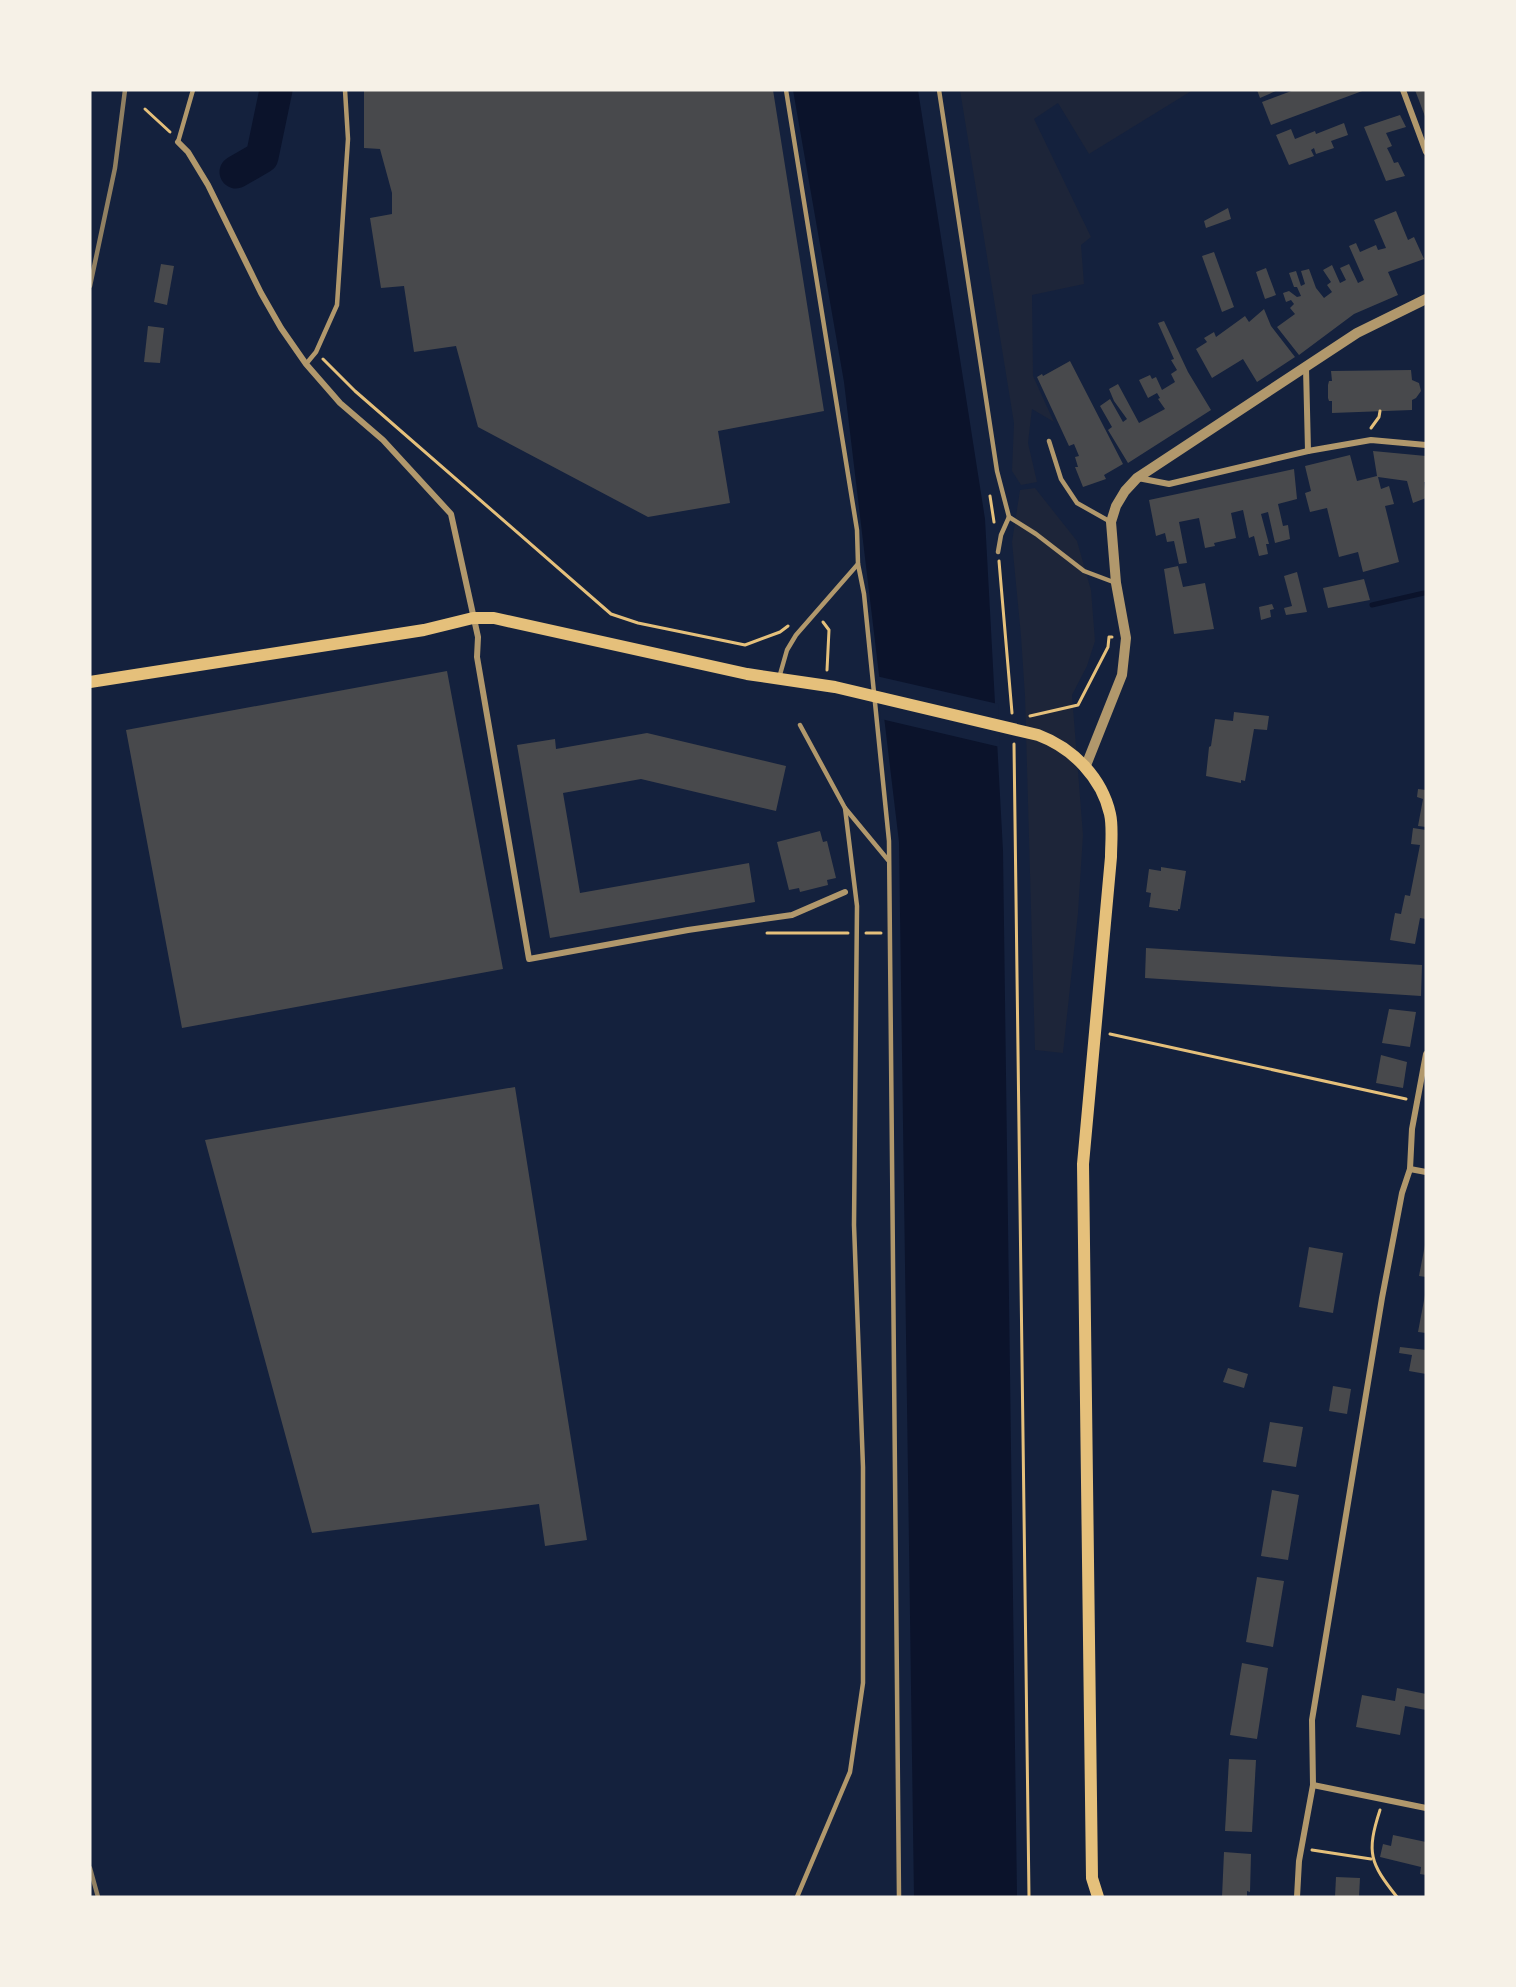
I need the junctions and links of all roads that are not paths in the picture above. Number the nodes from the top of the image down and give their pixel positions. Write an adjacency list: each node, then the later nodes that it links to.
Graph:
1 (194, 90): 6 (lane)
2 (345, 90): 9 (lane)
3 (786, 90): 18 (lane)
4 (939, 90): 15 (lane)
5 (1403, 90): 7 (street)
6 (178, 141): 9 (street)
7 (1426, 152)
8 (1426, 299): 10 (street)
9 (306, 364): 20 (street)
10 (1306, 368): 13 (street); 14 (street)
11 (1049, 441): 16 (lane)
12 (1426, 446): 13 (street)
13 (1308, 451): 14 (street)
14 (1137, 478): 16 (street)
15 (1009, 517): 17 (lane); 19 (lane)
16 (1111, 522): 19 (street)
17 (998, 552)
18 (858, 564): 21 (lane); 26 (lane)
19 (1116, 584): 24 (street)
20 (473, 618): 21 (main road); 22 (main road); 27 (street)
21 (779, 678): 24 (main road)
22 (90, 682)
23 (800, 725): 25 (lane)
24 (1085, 768): 35 (main road)
25 (845, 808): 26 (lane); 33 (lane)
26 (889, 861): 34 (lane)
27 (845, 892)
28 (1426, 1054): 29 (street)
29 (1410, 1169): 30 (street); 31 (street)
30 (1426, 1172)
31 (1313, 1785): 32 (street); 36 (street)
32 (1426, 1808)
33 (797, 1897)
34 (899, 1897)
35 (1098, 1897)
36 (1297, 1897)

